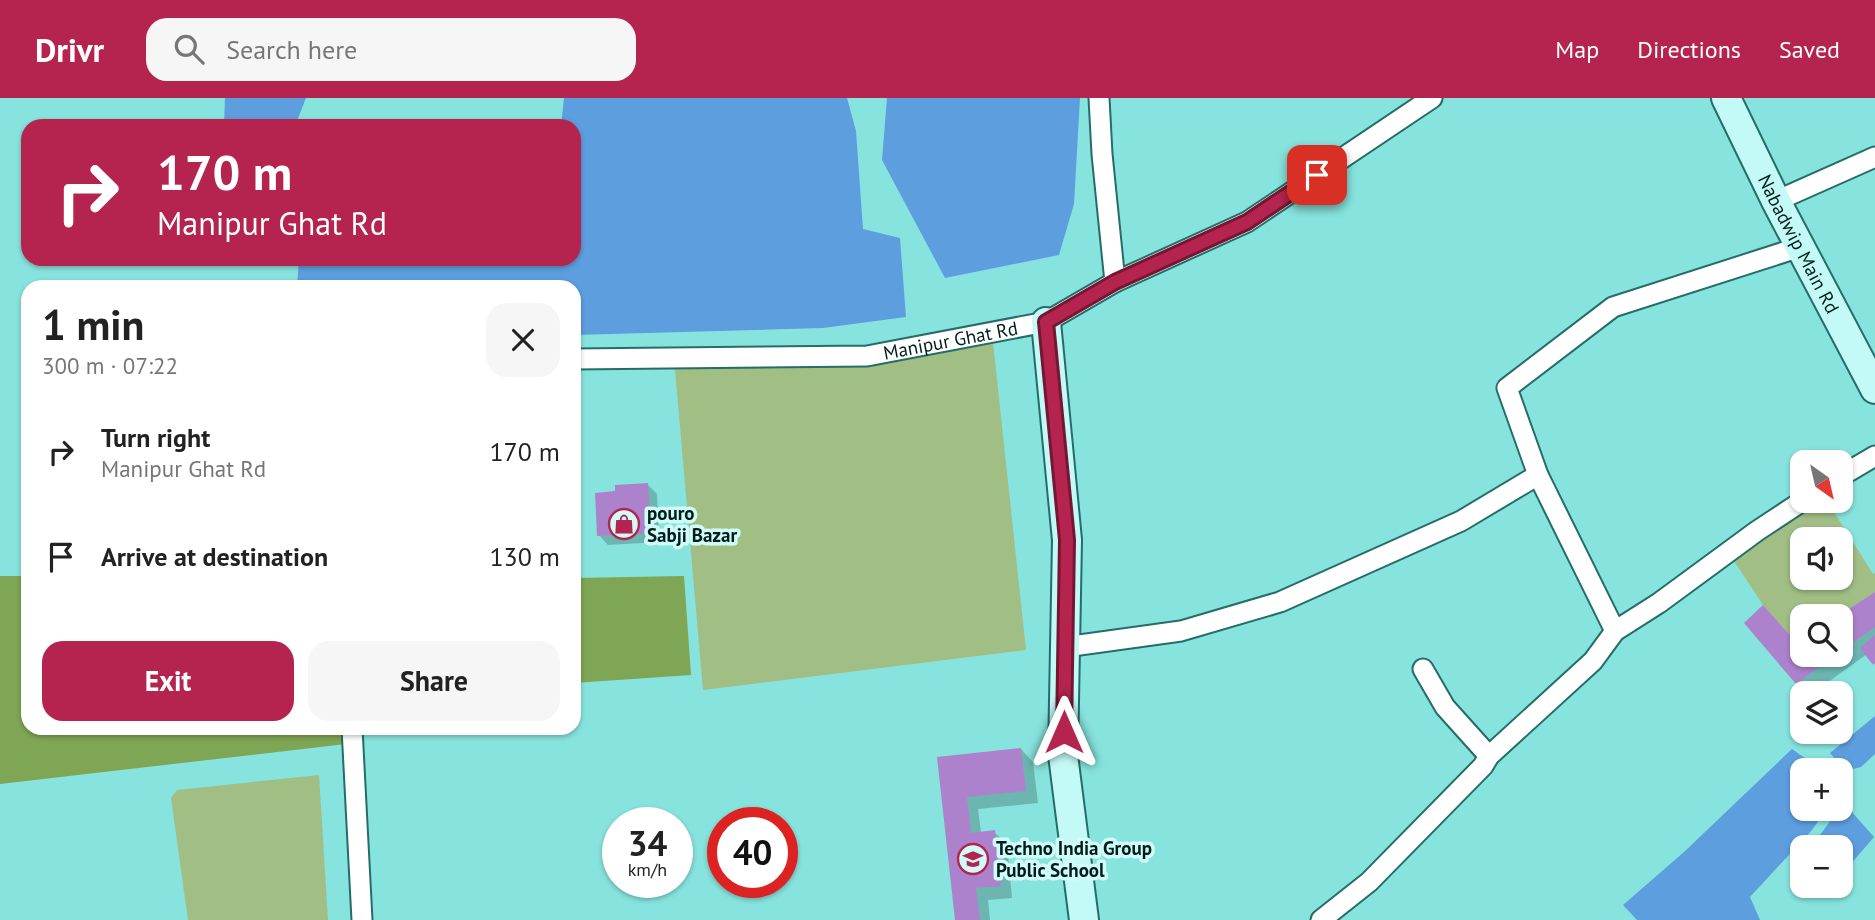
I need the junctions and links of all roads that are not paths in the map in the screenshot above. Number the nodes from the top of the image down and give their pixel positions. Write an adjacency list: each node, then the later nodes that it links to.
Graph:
1 (1099, 98): 7 (street)
2 (1432, 98): 7 (street, Manipur Ghat Rd)
3 (1726, 98): 5 (street, Nabadwip Main Rd)
4 (1875, 157): 5 (street)
5 (1776, 201): 6 (street, Nabadwip Main Rd)
6 (1800, 247): 10 (street, Nabadwip Main Rd); 13 (street)
7 (1115, 282): 8 (street, Manipur Ghat Rd)
8 (1046, 322): 9 (street, Manipur Ghat Rd); 16 (street)
9 (581, 359)
10 (1875, 389)
11 (1875, 456): 12 (street)
12 (1853, 469)
13 (1538, 475): 15 (street); 16 (street)
14 (1790, 509): 15 (street)
15 (1615, 631): 19 (street)
16 (1065, 647): 21 (street)
17 (1423, 669): 19 (street)
18 (352, 735): 20 (street)
19 (1489, 756): 22 (street)
20 (362, 920)
21 (1084, 920)
22 (1321, 920)

